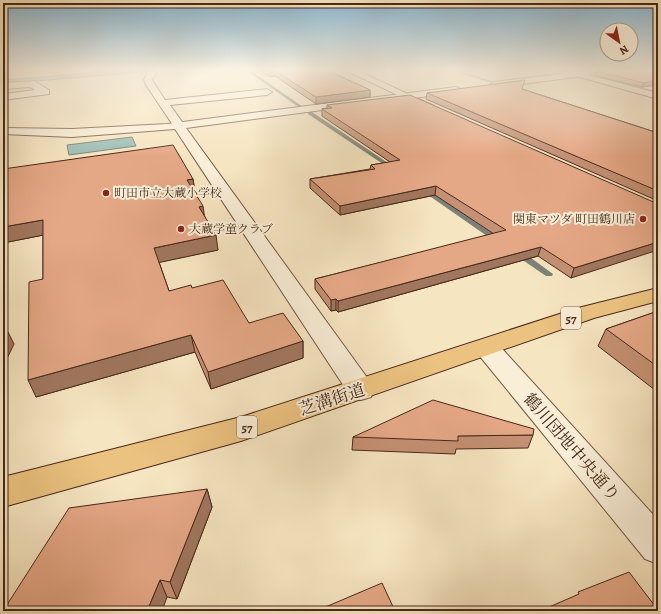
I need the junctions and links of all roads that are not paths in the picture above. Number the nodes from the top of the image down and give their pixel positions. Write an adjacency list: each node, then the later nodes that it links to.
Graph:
1 (160, 99): 5 (street)
2 (204, 99): 5 (street)
3 (388, 99): 7 (street)
4 (414, 99): 6 (street)
5 (163, 103): 7 (street)
6 (440, 111)
7 (179, 126): 8 (street); 11 (street)
8 (3, 131)
9 (658, 294): 10 (main road, 芝溝街道 / 57)
10 (486, 348): 11 (main road, 芝溝街道 / 57); 13 (street, 鶴川団地中央通り)
11 (361, 390): 12 (main road, 芝溝街道 / 57)
12 (3, 492)
13 (658, 546)

